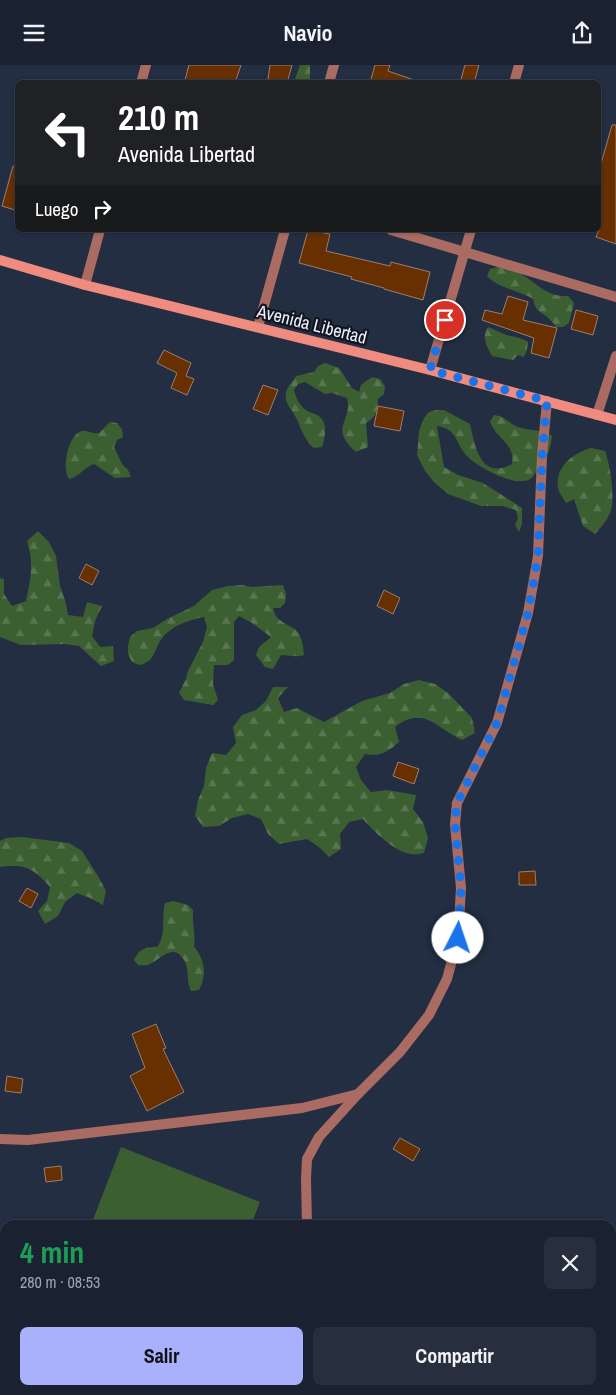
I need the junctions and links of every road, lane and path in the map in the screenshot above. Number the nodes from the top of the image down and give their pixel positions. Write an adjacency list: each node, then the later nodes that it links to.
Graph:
1 (146, 65): 4 (street)
2 (334, 65): 5 (street)
3 (519, 65): 6 (street)
4 (142, 80)
5 (330, 80)
6 (515, 80)
7 (99, 232): 13 (street)
8 (284, 232): 15 (street)
9 (398, 232): 11 (street)
10 (470, 232): 11 (street)
11 (465, 252): 14 (street); 17 (street)
12 (0, 260): 13 (main road, Avenida Libertad)
13 (85, 285): 15 (main road, Avenida Libertad)
14 (616, 297)
15 (258, 327): 17 (main road, Avenida Libertad)
16 (616, 356): 19 (street)
17 (430, 370): 18 (main road, Avenida Libertad)
18 (547, 401): 19 (main road, Avenida Libertad); 21 (street)
19 (597, 415): 20 (main road, Avenida Libertad)
20 (616, 420)
21 (358, 1094): 22 (street); 23 (street)
22 (0, 1139)
23 (307, 1220)

